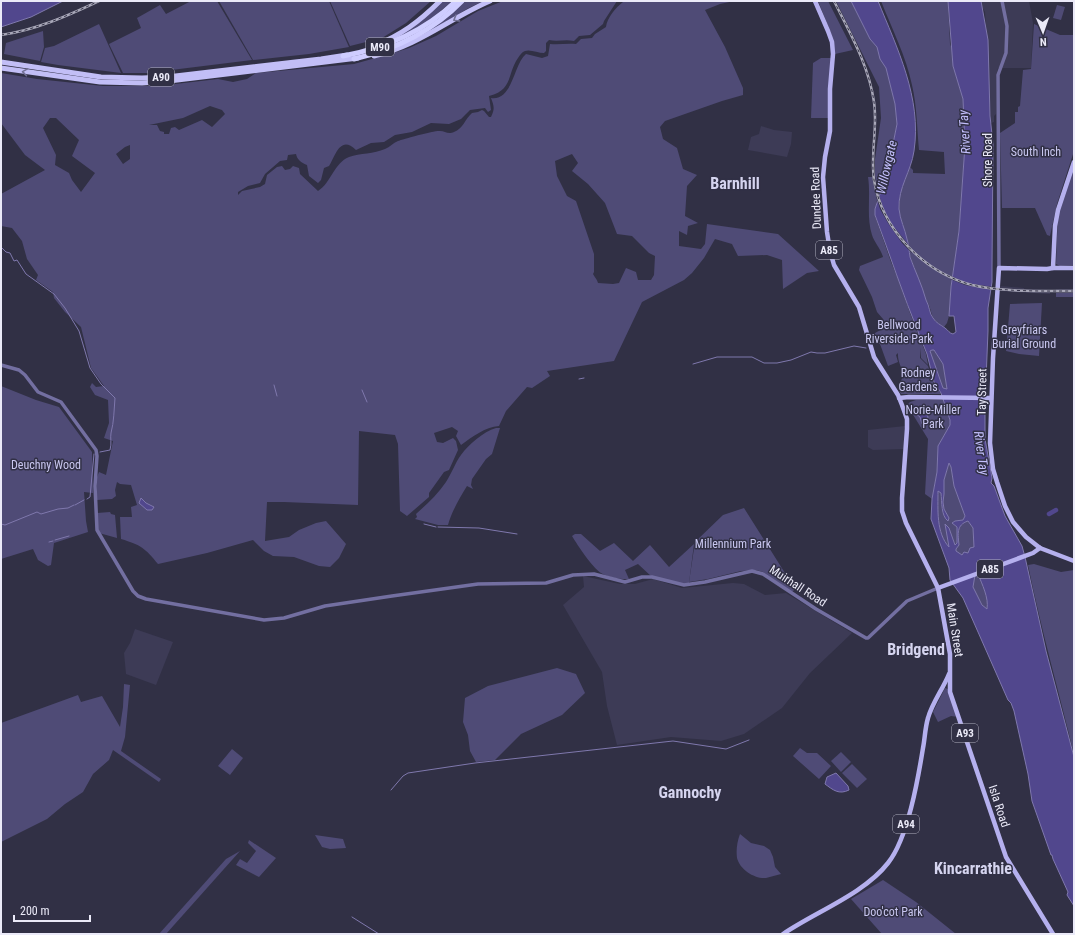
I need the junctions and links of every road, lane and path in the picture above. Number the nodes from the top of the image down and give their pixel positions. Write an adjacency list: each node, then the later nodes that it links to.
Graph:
1 (440, 1): 7 (highway, A90)
2 (456, 1): 7 (highway, M90)
3 (462, 1): 8 (highway, M90)
4 (490, 1): 8 (highway, A90, one-way to 8)
5 (815, 1): 17 (main road, Dundee Road / A85)
6 (1002, 1): 12 (street, Shore Road)
7 (343, 56): 9 (highway, A90)
8 (354, 58): 10 (highway, A90, one-way to 10)
9 (1, 62)
10 (1, 68)
11 (1074, 162): 13 (main road)
12 (999, 268): 13 (main road); 18 (main road, Tay Street)
13 (1053, 268): 14 (main road)
14 (1074, 268)
15 (1, 364): 22 (street, Muirhall Road)
16 (912, 397): 17 (main road); 18 (main road); 19 (main road)
17 (899, 398): 19 (main road, Dundee Road / A85)
18 (989, 398): 20 (main road, Tay Street)
19 (902, 405): 22 (main road, Dundee Road / A85)
20 (1040, 548): 21 (main road, Tay Street); 22 (main road, A85)
21 (1074, 561)
22 (938, 588): 23 (main road, Main Street / A93)
23 (949, 674): 24 (main road, A94); 25 (main road, Isla Road / A93)
24 (783, 934)
25 (1053, 934)

